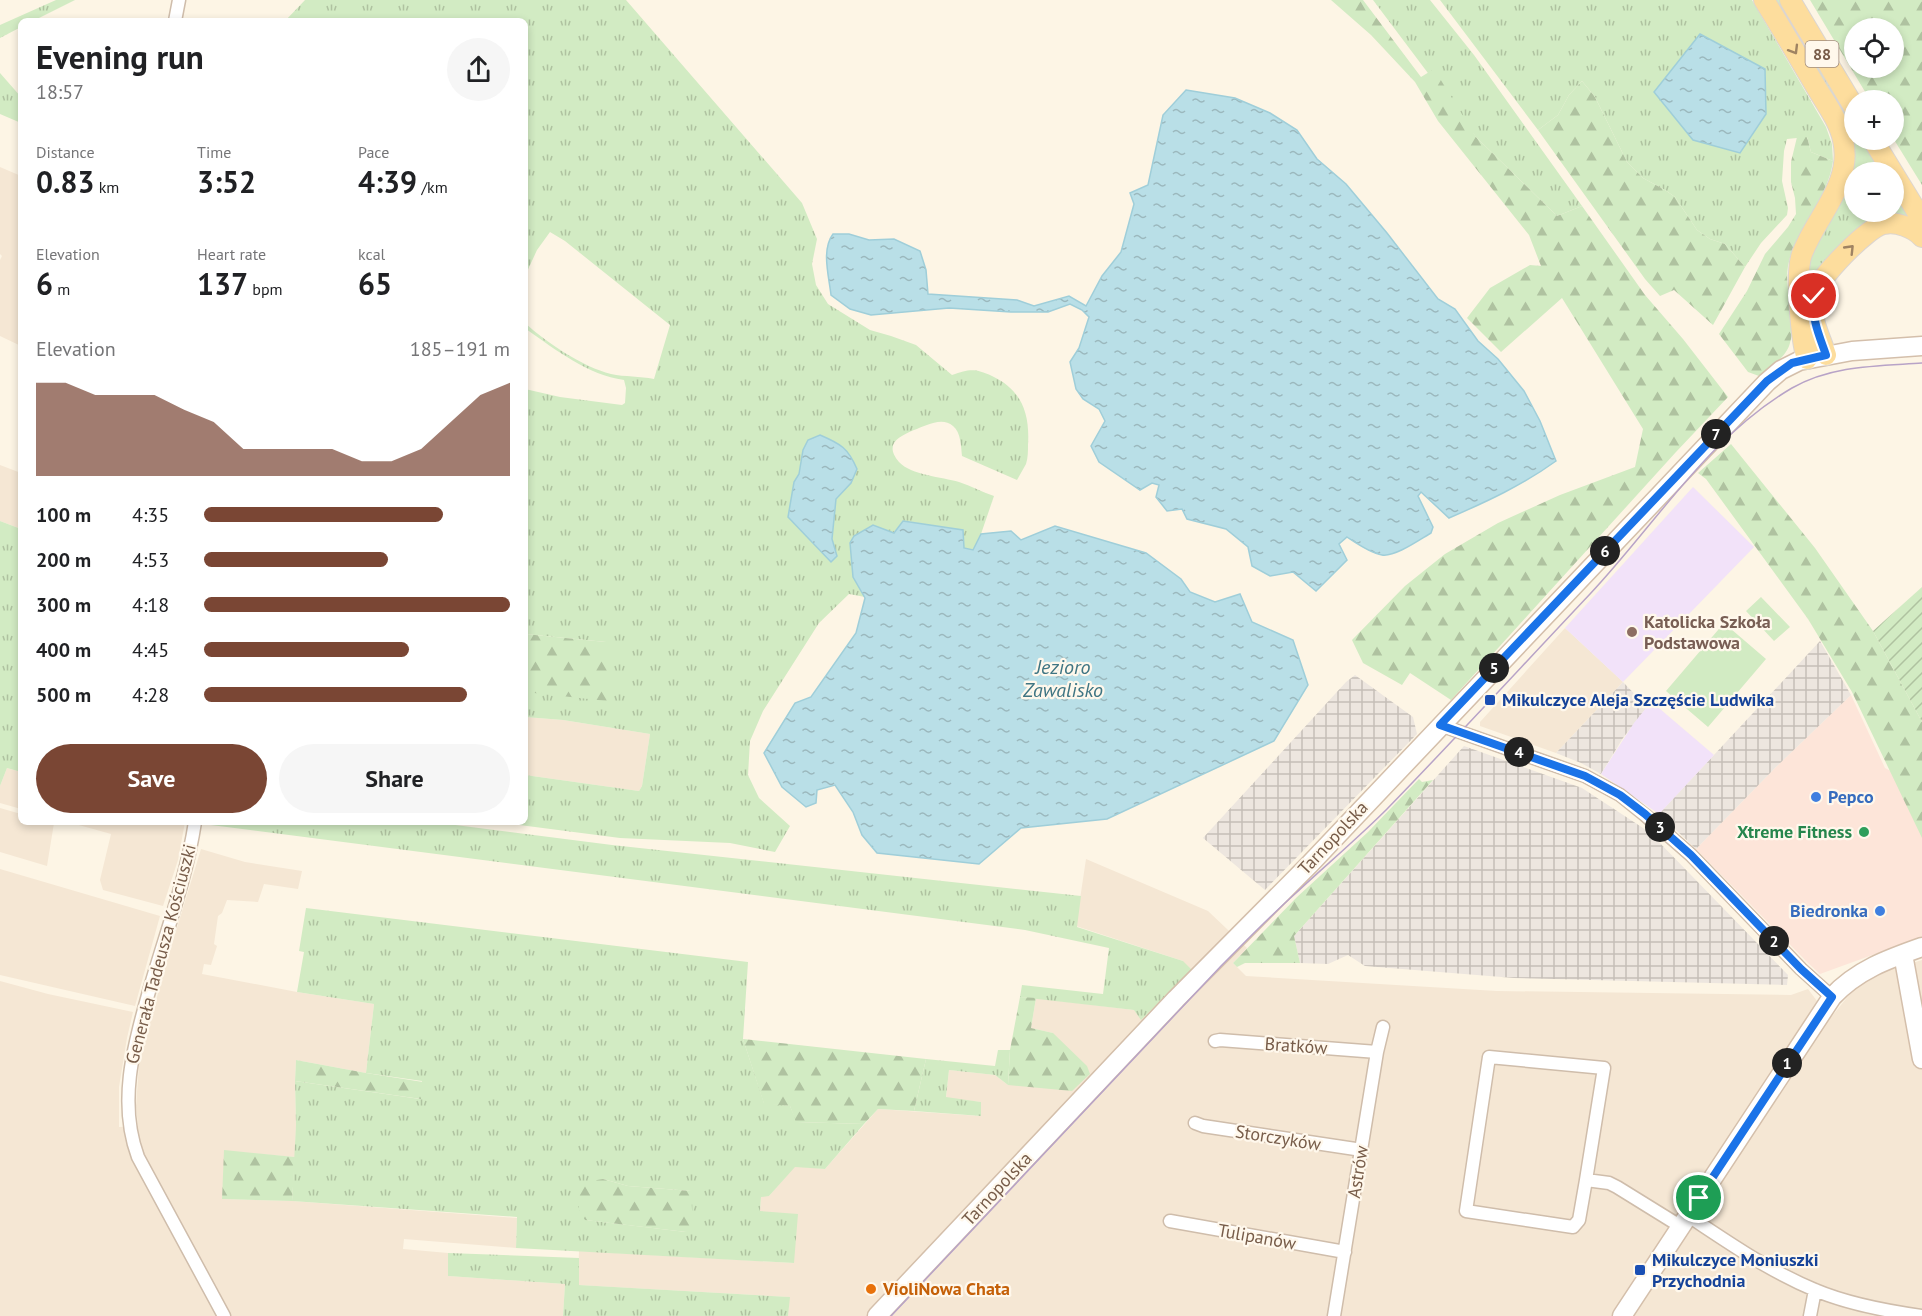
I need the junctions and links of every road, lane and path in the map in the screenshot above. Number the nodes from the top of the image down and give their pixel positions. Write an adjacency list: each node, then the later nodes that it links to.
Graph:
1 (179, 0): 5 (street)
2 (1764, 0): 15 (main road, one-way to 15)
3 (1790, 0): 6 (main road, 88)
4 (1803, 0): 7 (main road, 88)
5 (176, 18)
6 (1844, 90)
7 (1857, 90)
8 (1879, 150): 11 (main road)
9 (1893, 150): 10 (main road)
10 (1922, 198)
11 (1922, 220)
12 (1922, 237): 14 (main road, one-way to 12)
13 (1922, 346): 14 (main road)
14 (1826, 355): 15 (main road)
15 (1799, 361): 16 (main road, Tarnopolska)
16 (1440, 725): 20 (street); 33 (main road, Tarnopolska)
17 (194, 825): 32 (street, Generała Tadeusza Kościuszki)
18 (1922, 947): 19 (main road)
19 (1903, 954): 20 (main road); 24 (main road)
20 (1832, 997): 29 (main road)
21 (1383, 1027): 23 (street, Astrów)
22 (1215, 1041): 23 (street, Bratków)
23 (1377, 1052): 26 (street, Astrów)
24 (1922, 1059)
25 (1195, 1123): 26 (street, Storczyków)
26 (1362, 1150): 30 (street, Astrów)
27 (1586, 1180): 27 (street); 29 (street)
28 (1170, 1221): 30 (street, Tulipanów)
29 (1684, 1221): 31 (street); 35 (main road)
30 (1345, 1252): 34 (street, Astrów)
31 (1815, 1290): 36 (street); 37 (street)
32 (224, 1316)
33 (877, 1316)
34 (1334, 1316)
35 (1622, 1316)
36 (1810, 1316)
37 (1922, 1316)

